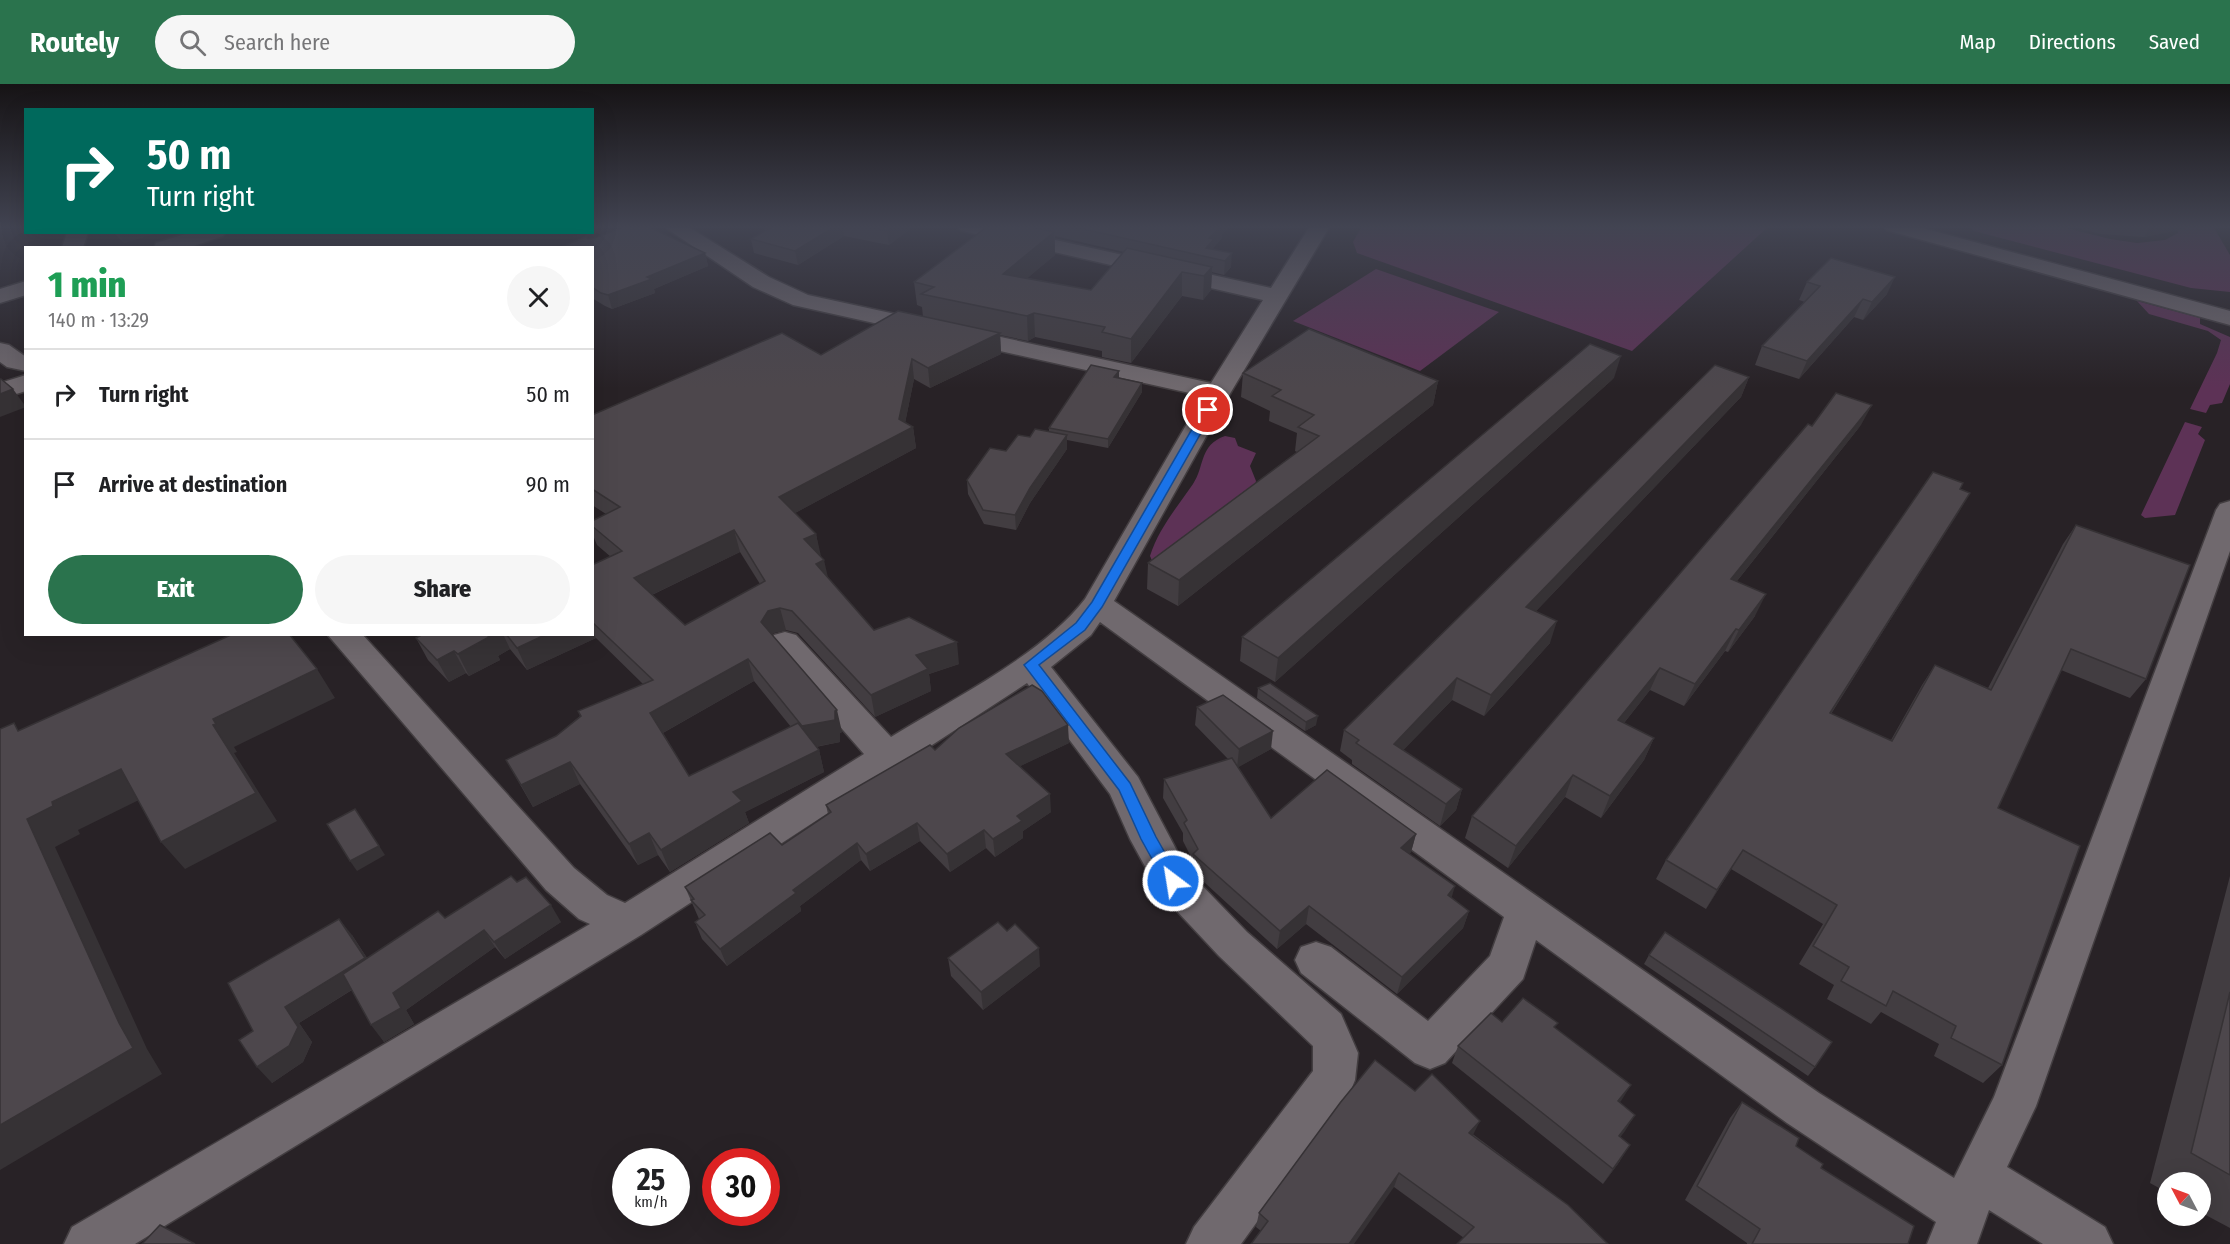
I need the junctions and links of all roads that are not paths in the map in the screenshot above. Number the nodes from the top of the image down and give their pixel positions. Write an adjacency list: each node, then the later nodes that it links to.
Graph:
1 (758, 280): 13 (street)
2 (1207, 280): 7 (street)
3 (1286, 280): 7 (street)
4 (2100, 280): 8 (street)
5 (24, 289): 6 (street)
6 (0, 296)
7 (1276, 296): 13 (street)
8 (2230, 318)
9 (0, 351): 10 (street)
10 (24, 363)
11 (24, 383): 12 (street)
12 (0, 391)
13 (1218, 392): 15 (street)
14 (2230, 510): 23 (street)
15 (1097, 604): 18 (street); 20 (street)
16 (344, 636): 21 (street)
17 (785, 643): 19 (street)
18 (1031, 665): 19 (street); 25 (street)
19 (888, 757): 21 (street)
20 (1530, 913): 22 (street); 23 (street)
21 (627, 923): 24 (street)
22 (1316, 960)
23 (1964, 1211): 26 (street)
24 (89, 1244)
25 (1211, 1244)
26 (2088, 1244)

